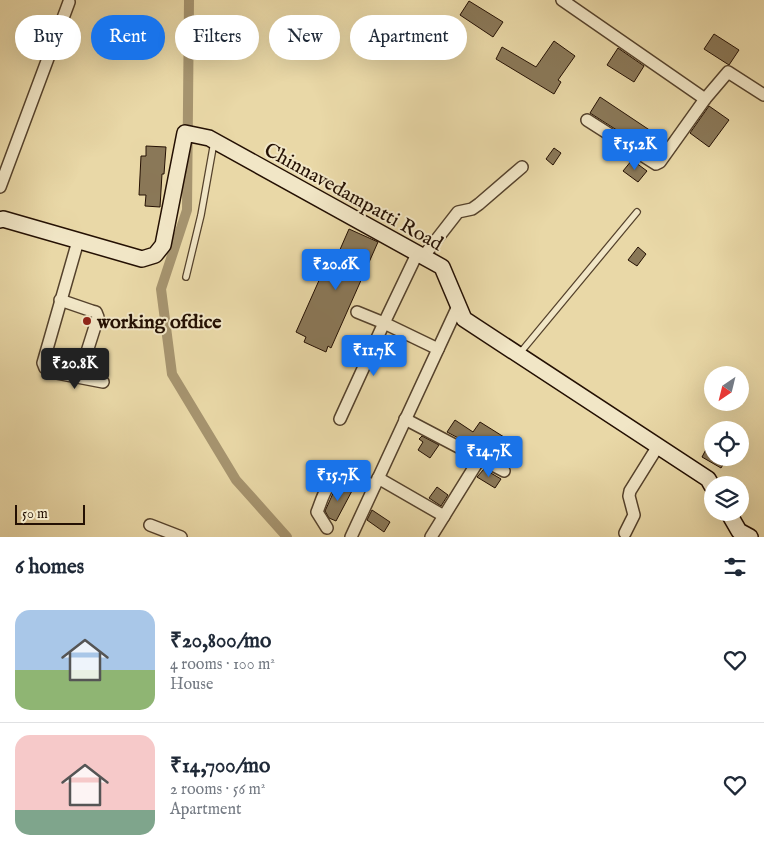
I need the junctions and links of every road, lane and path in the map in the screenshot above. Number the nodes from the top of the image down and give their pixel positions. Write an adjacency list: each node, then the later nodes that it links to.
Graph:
1 (562, 0): 4 (street)
2 (69, 2): 8 (street)
3 (764, 95): 4 (street)
4 (705, 98): 5 (street)
5 (587, 120)
6 (212, 140): 11 (street, Chinnavedampatti Road); 12 (street, Chinnavedampatti Road); 13 (lane)
7 (522, 167): 12 (street)
8 (0, 187)
9 (637, 212): 19 (lane)
10 (0, 220): 11 (street, Chinnavedampatti Road)
11 (78, 241): 14 (street)
12 (420, 255): 15 (street, Chinnavedampatti Road); 17 (street)
13 (186, 277)
14 (60, 300): 20 (street); 21 (street)
15 (458, 306): 18 (street); 19 (street, Chinnavedampatti Road)
16 (357, 312): 17 (street)
17 (384, 323): 18 (street); 22 (street)
18 (438, 349): 23 (street)
19 (518, 355): 24 (street, Chinnavedampatti Road)
20 (86, 358)
21 (103, 382)
22 (340, 419)
23 (405, 419): 25 (street); 28 (street)
24 (658, 446): 27 (street, Chinnavedampatti Road); 33 (street)
25 (480, 458): 26 (street); 29 (street)
26 (504, 471)
27 (704, 476)
28 (377, 482): 29 (street); 32 (street); 35 (street)
29 (444, 516): 36 (street)
30 (733, 521): 37 (street)
31 (150, 525): 34 (street)
32 (327, 528)
33 (625, 533)
34 (181, 537)
35 (351, 537)
36 (431, 537)
37 (750, 537)

